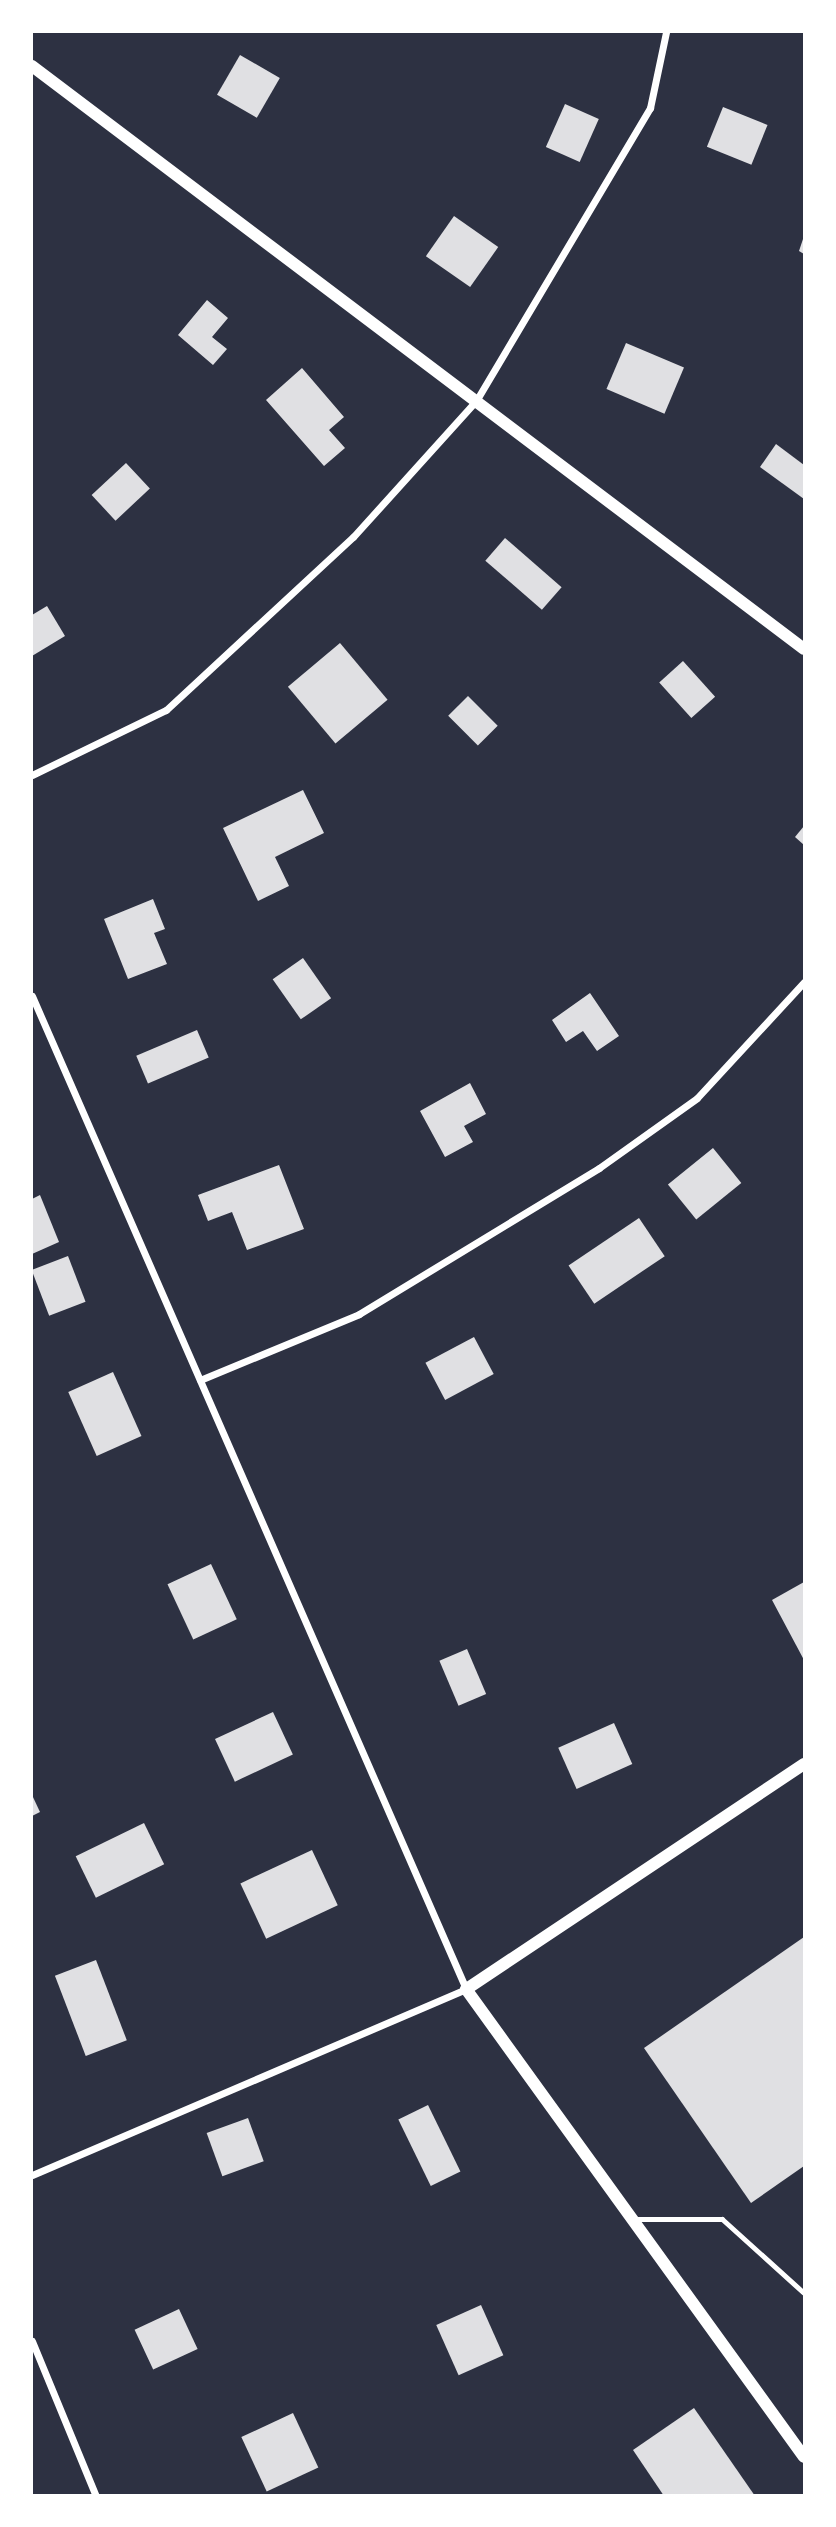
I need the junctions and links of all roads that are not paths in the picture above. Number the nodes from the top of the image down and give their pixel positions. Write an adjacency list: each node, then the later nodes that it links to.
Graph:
1 (666, 32): 3 (street)
2 (32, 66): 3 (street)
3 (476, 401): 4 (street); 5 (street)
4 (804, 649)
5 (32, 775)
6 (804, 982): 8 (street)
7 (32, 996): 8 (street)
8 (200, 1380): 10 (street)
9 (804, 1764): 10 (street)
10 (466, 1989): 11 (street); 12 (street)
11 (32, 2175)
12 (632, 2219): 13 (lane); 15 (street)
13 (804, 2293)
14 (32, 2341): 16 (street)
15 (804, 2457)
16 (96, 2496)

